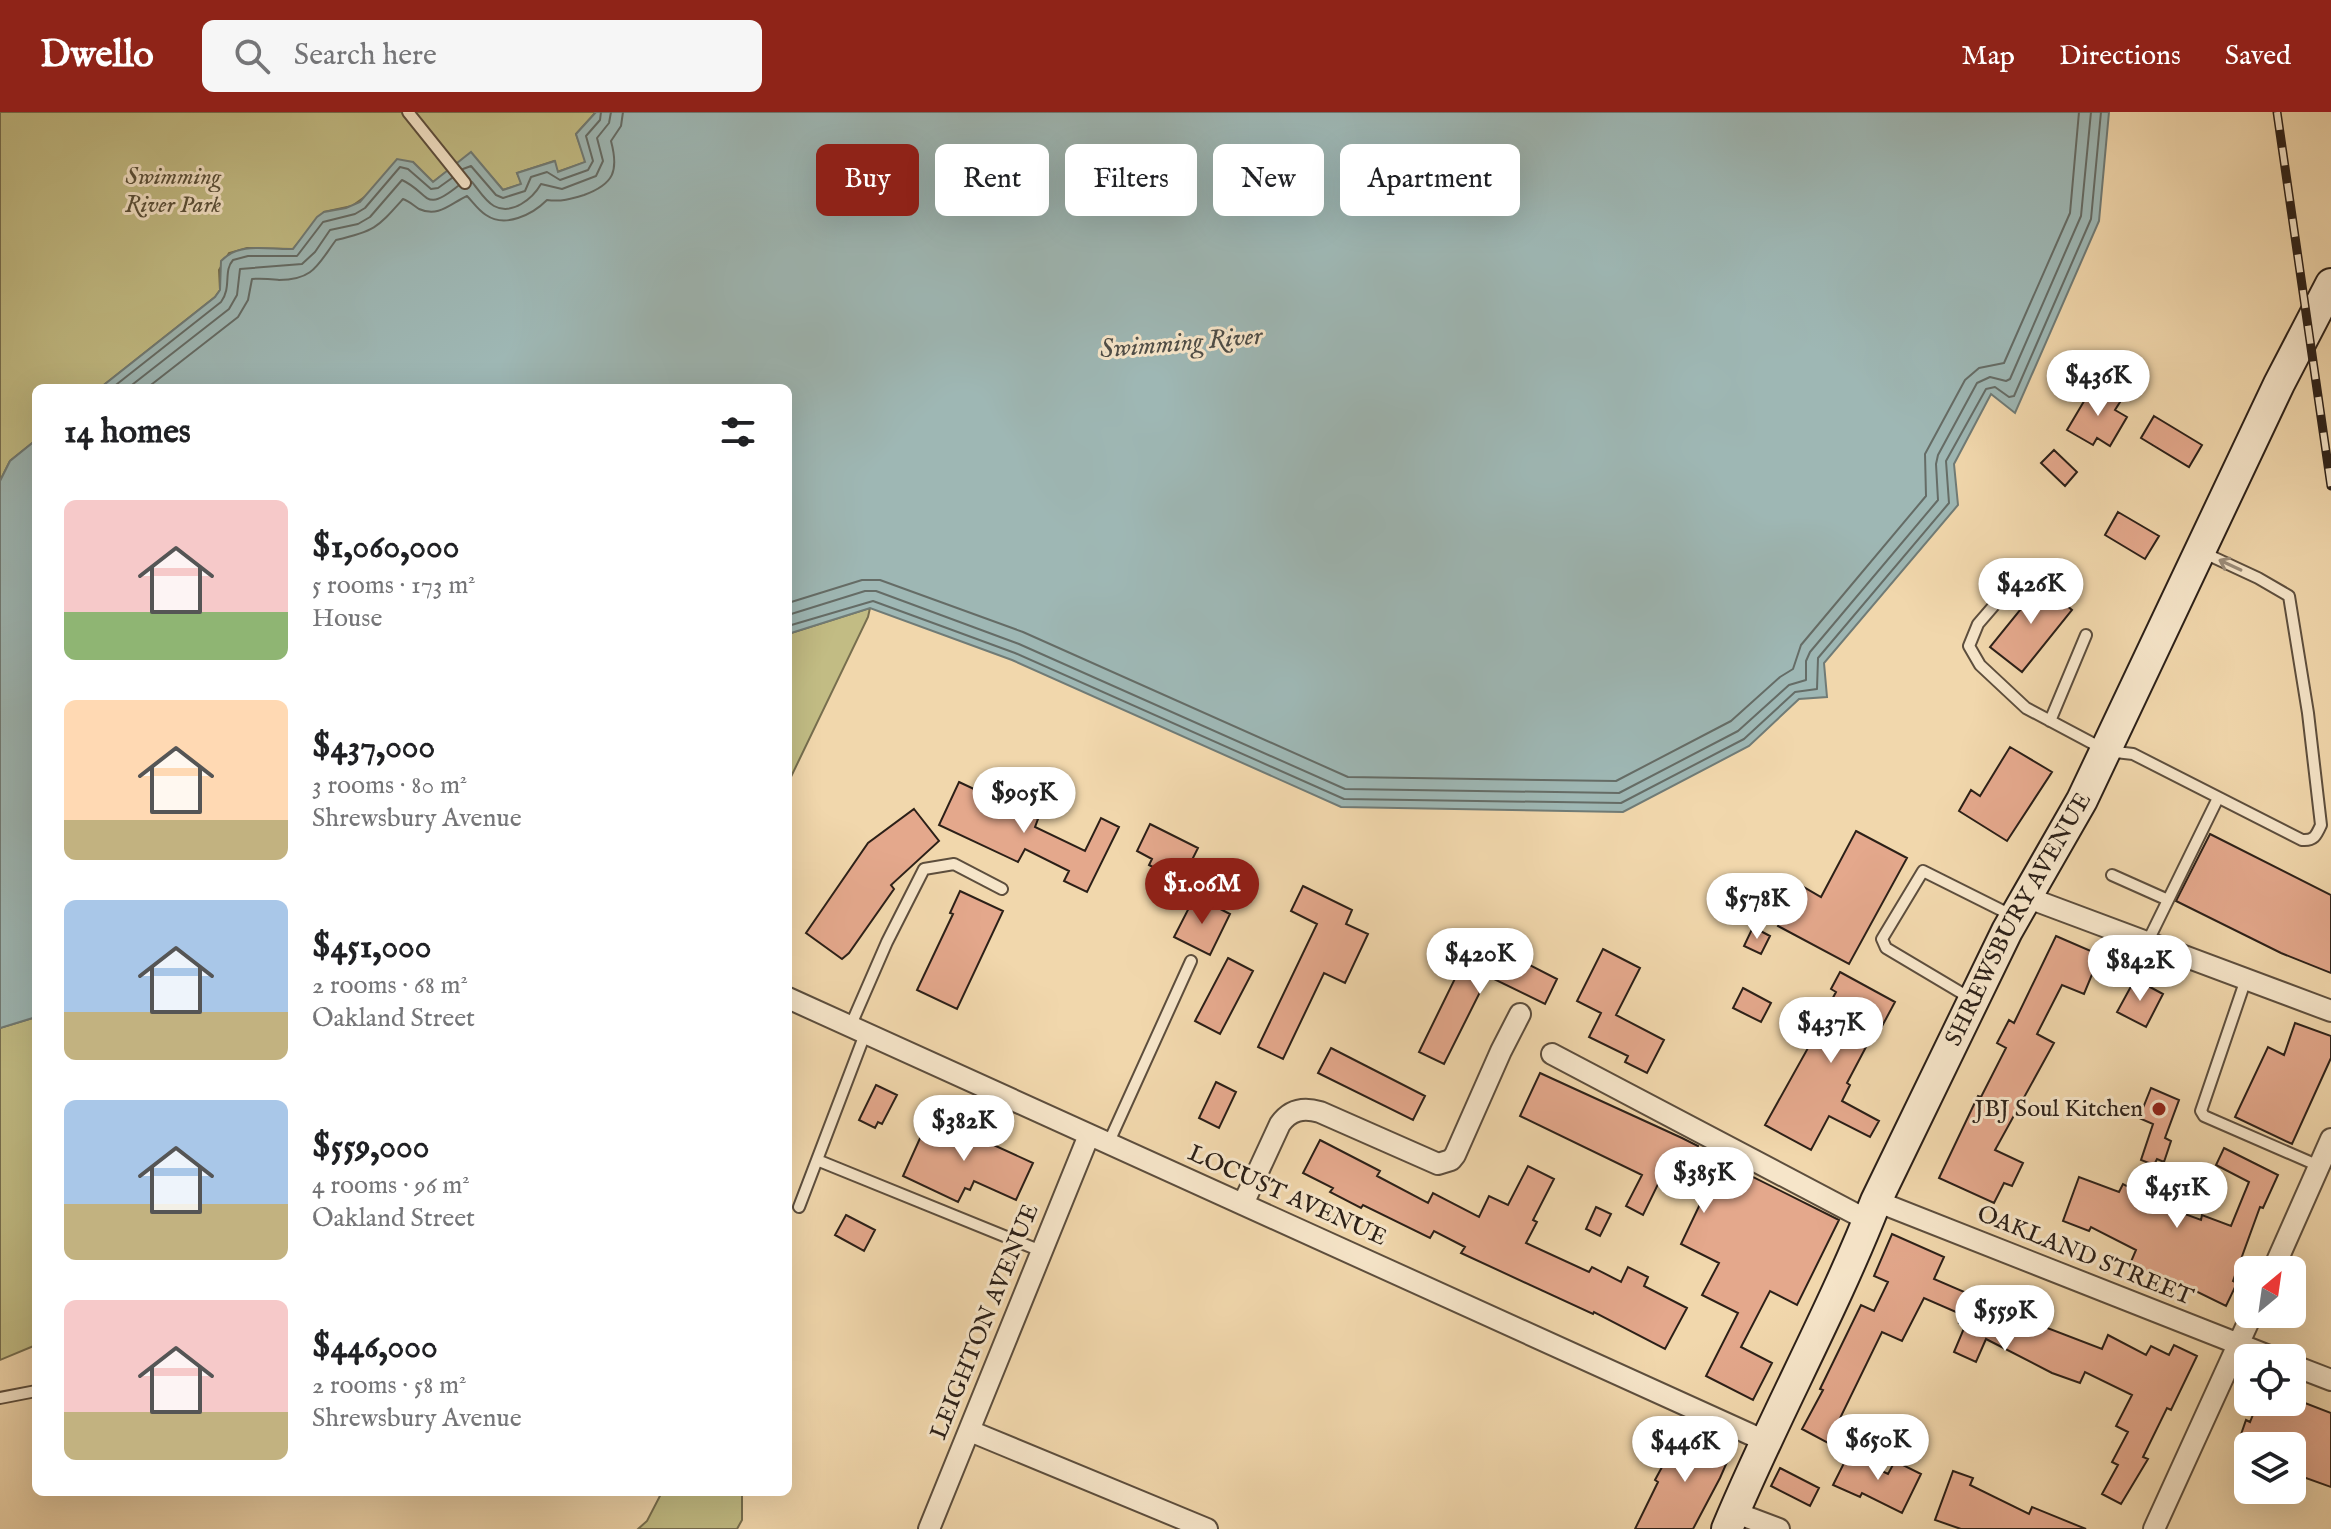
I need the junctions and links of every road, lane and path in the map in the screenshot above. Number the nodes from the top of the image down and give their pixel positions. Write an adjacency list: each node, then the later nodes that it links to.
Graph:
1 (408, 112): 2 (lane)
2 (465, 183)
3 (2331, 284): 4 (main road, SHREWSBURY AVENUE)
4 (2201, 551): 8 (main road, SHREWSBURY AVENUE); 9 (lane, one-way to 4)
5 (2003, 595): 7 (lane)
6 (2086, 635): 7 (lane)
7 (2050, 721): 8 (lane)
8 (2107, 751): 9 (lane); 13 (main road, SHREWSBURY AVENUE)
9 (2218, 798): 12 (lane)
10 (2112, 875): 12 (lane)
11 (1002, 889): 21 (lane)
12 (2168, 900): 14 (lane)
13 (2020, 907): 14 (street); 18 (main road, SHREWSBURY AVENUE); 18 (lane)
14 (2147, 943): 16 (street)
15 (1191, 961): 24 (lane)
16 (2246, 979): 19 (street); 26 (lane)
17 (792, 1000): 21 (street, LOCUST AVENUE)
18 (1974, 1000): 29 (main road, SHREWSBURY AVENUE)
19 (2331, 1011)
20 (1520, 1014): 27 (street)
21 (858, 1030): 24 (street, LOCUST AVENUE); 25 (lane)
22 (1552, 1054): 29 (street, OAKLAND STREET)
23 (2331, 1139): 26 (street)
24 (1098, 1140): 27 (street, LOCUST AVENUE); 30 (street, LEIGHTON AVENUE)
25 (817, 1160): 28 (lane); 30 (lane)
26 (2319, 1166): 31 (street)
27 (1243, 1204): 40 (street, LOCUST AVENUE)
28 (799, 1207)
29 (1872, 1211): 33 (street, OAKLAND STREET); 40 (main road, SHREWSBURY AVENUE)
30 (1041, 1251): 39 (street, LEIGHTON AVENUE)
31 (2279, 1256)
32 (2245, 1328): 33 (street)
33 (2237, 1344)
34 (2234, 1351): 45 (street)
35 (2306, 1370): 36 (street)
36 (2331, 1380)
37 (32, 1392): 38 (lane)
38 (0, 1398)
39 (970, 1431): 42 (street, LEIGHTON AVENUE); 43 (street)
40 (1765, 1441): 41 (main road, SHREWSBURY AVENUE)
41 (1731, 1520): 44 (street)
42 (929, 1529)
43 (1207, 1529)
44 (1779, 1529)
45 (2154, 1529)

